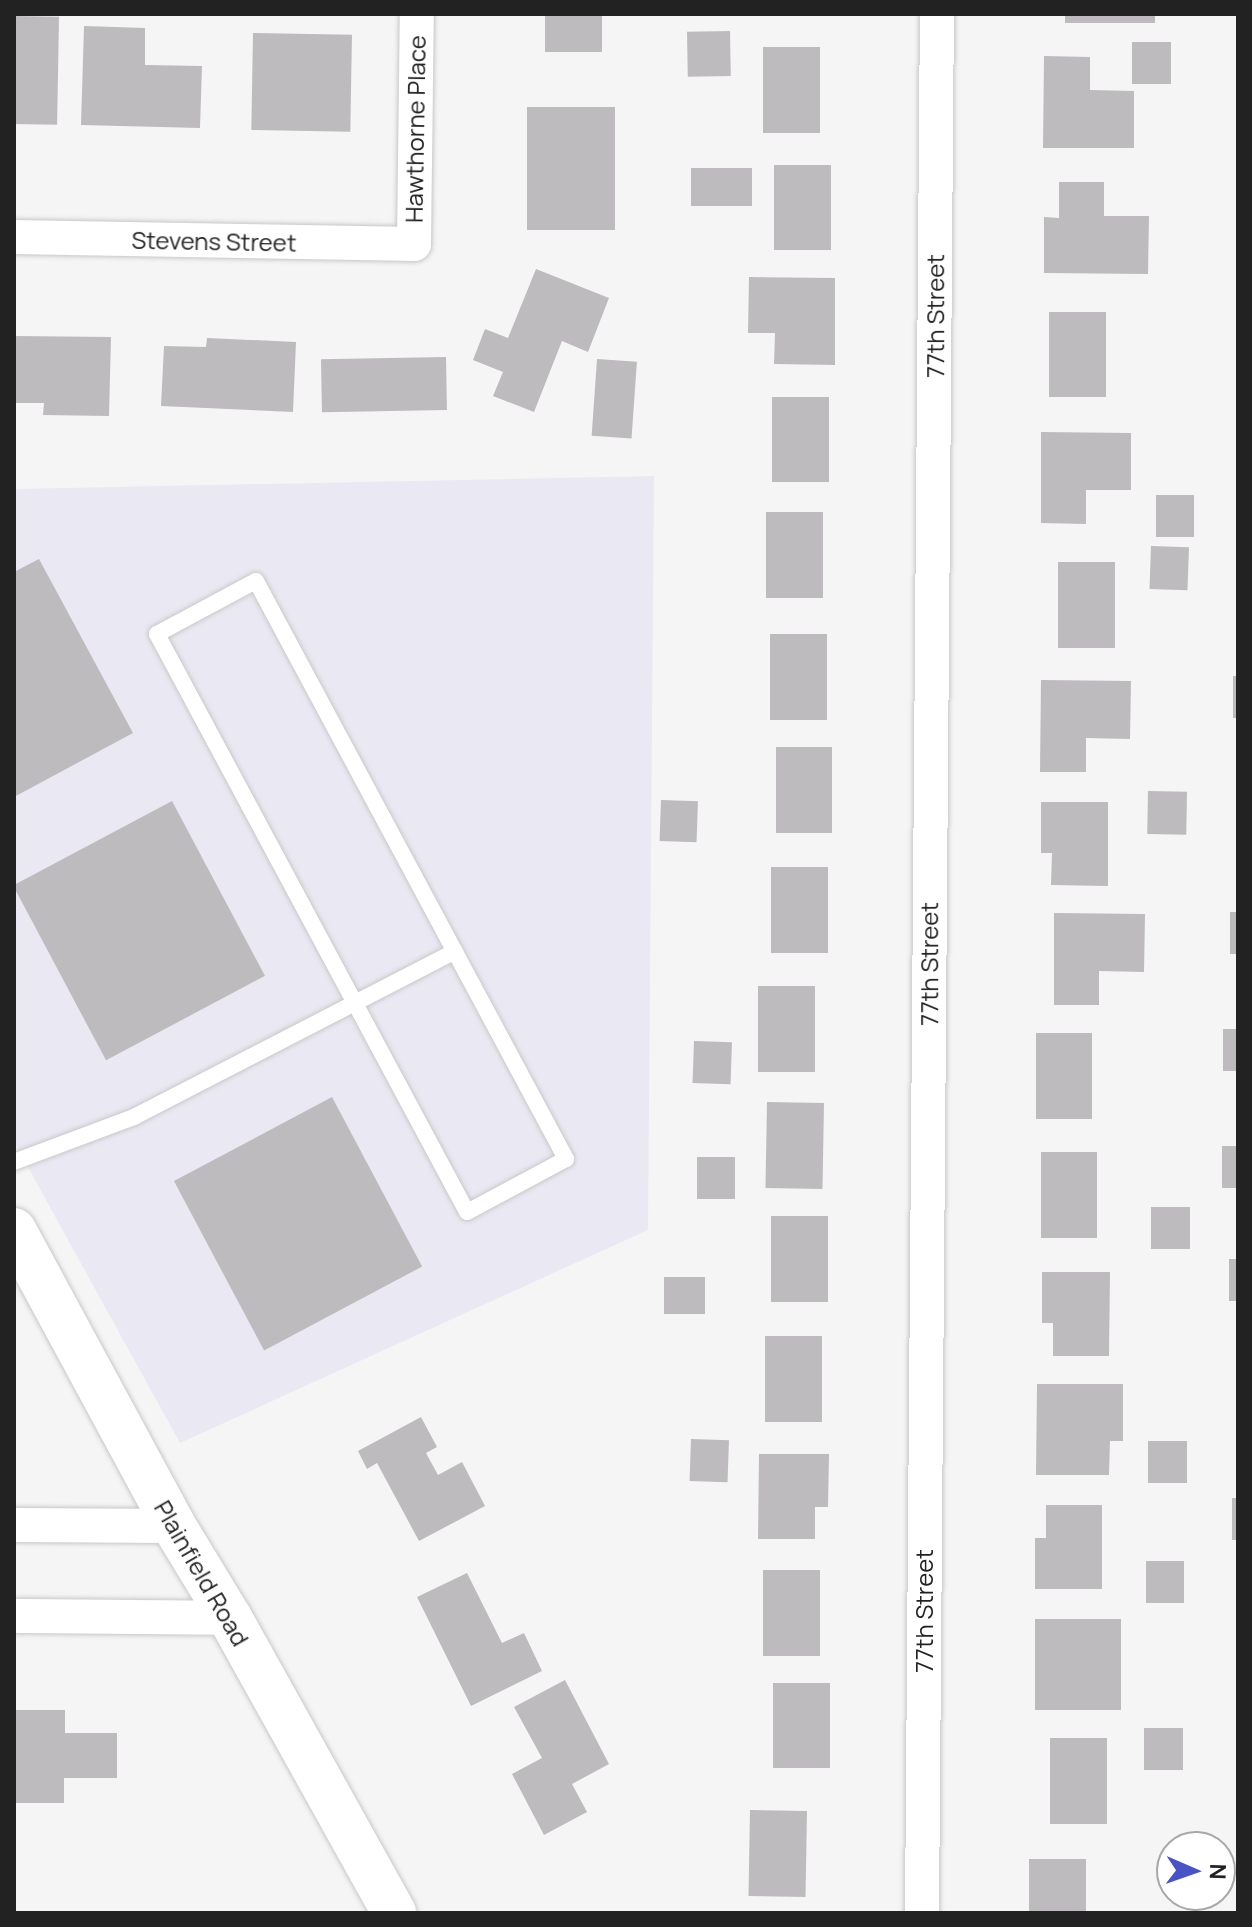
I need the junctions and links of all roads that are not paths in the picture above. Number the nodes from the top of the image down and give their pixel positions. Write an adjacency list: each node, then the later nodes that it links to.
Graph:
1 (417, 14): 4 (street, Hawthorne Place)
2 (937, 14): 14 (street, 77th Street)
3 (14, 237): 4 (street, Stevens Street)
4 (414, 244)
5 (455, 951): 6 (lane); 6 (lane); 6 (lane)
6 (355, 1004): 7 (lane)
7 (14, 1162)
8 (14, 1230): 10 (main road, Plainfield Road)
9 (14, 1525): 10 (street)
10 (174, 1526): 12 (main road, Plainfield Road)
11 (14, 1616): 12 (street)
12 (230, 1618): 13 (main road, Plainfield Road)
13 (394, 1913)
14 (922, 1913)

